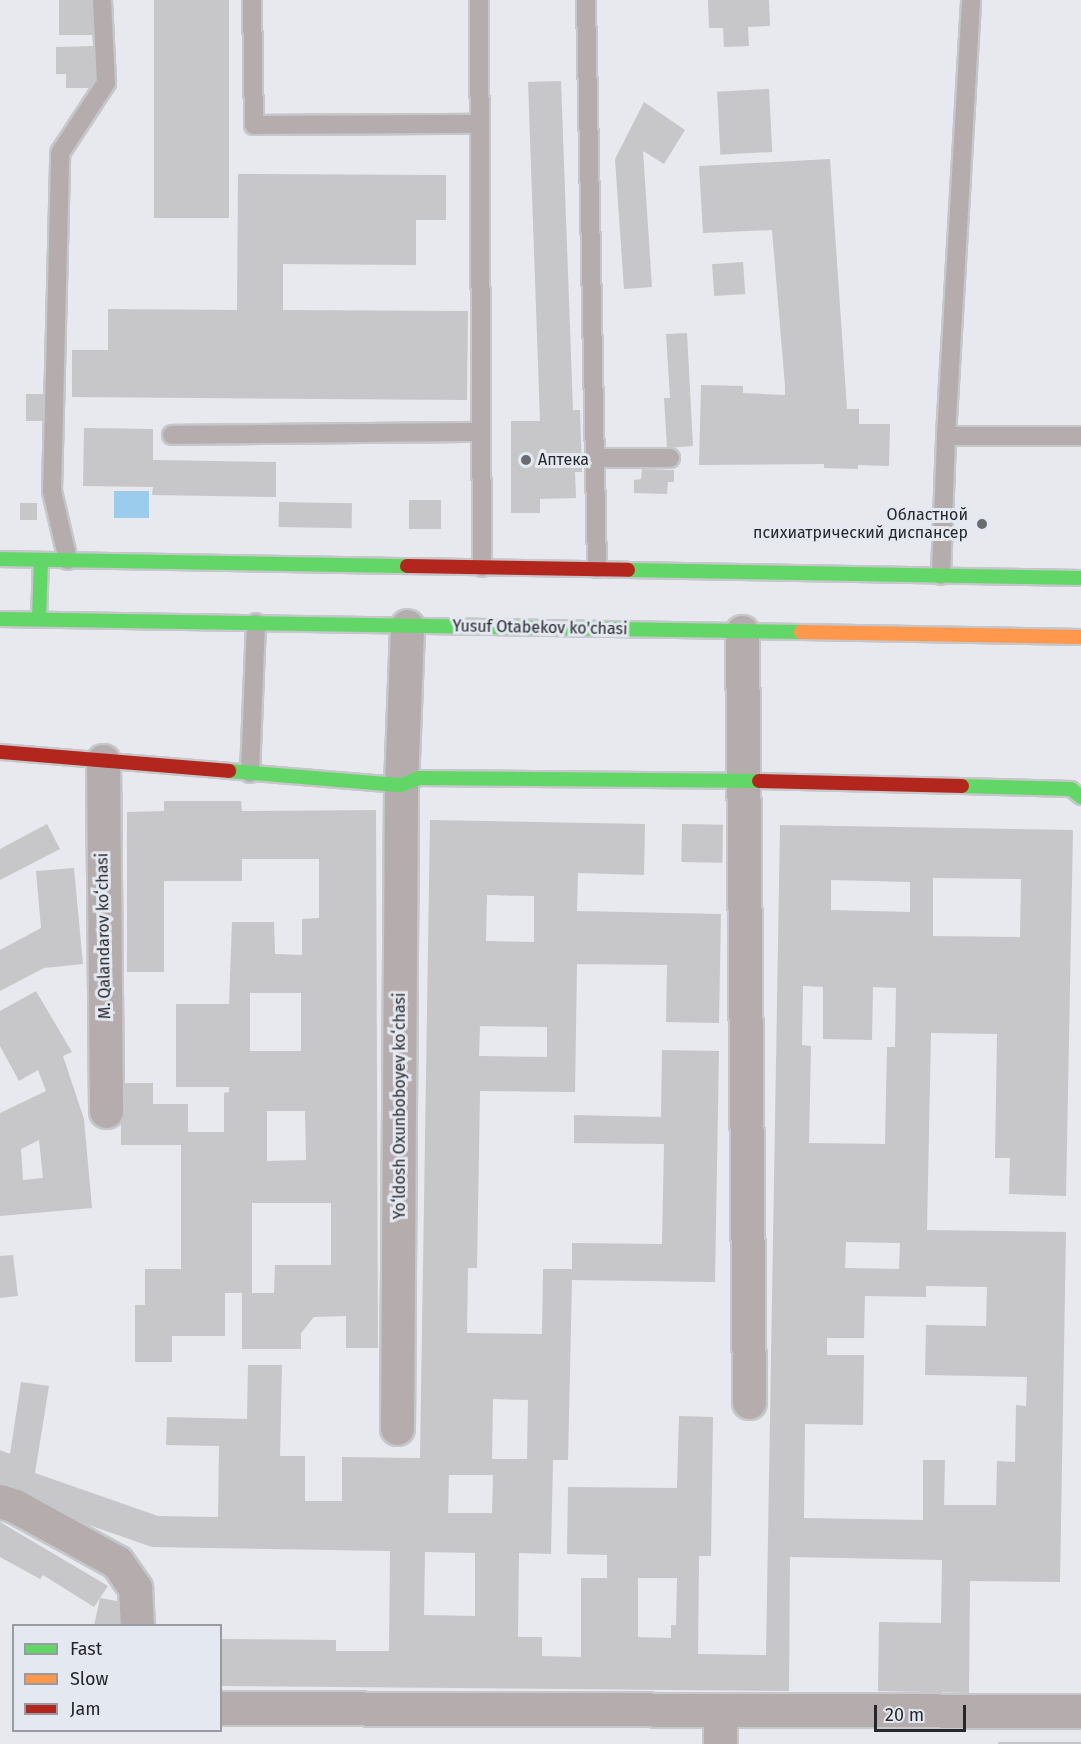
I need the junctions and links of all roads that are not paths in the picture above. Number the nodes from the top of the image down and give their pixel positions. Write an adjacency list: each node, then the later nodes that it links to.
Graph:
1 (102, 0): 15 (lane)
2 (252, 0): 6 (lane)
3 (479, 0): 6 (lane)
4 (586, 0): 11 (lane)
5 (971, 0): 9 (lane)
6 (480, 124): 7 (lane)
7 (481, 432): 8 (lane); 16 (lane)
8 (172, 435)
9 (946, 436): 10 (lane); 18 (lane)
10 (1081, 436)
11 (595, 458): 12 (lane); 17 (lane)
12 (670, 458)
13 (0, 560): 14 (main road)
14 (41, 560): 15 (main road); 21 (main road)
15 (68, 560): 16 (main road)
16 (482, 567): 17 (main road)
17 (597, 568): 18 (main road)
18 (941, 575): 19 (main road)
19 (1081, 578)
20 (0, 619): 21 (main road, Yusuf Otabekov ko'chasi)
21 (39, 619): 22 (main road, Yusuf Otabekov ko'chasi)
22 (256, 623): 23 (main road, Yusuf Otabekov ko'chasi); 28 (lane)
23 (407, 626): 24 (main road, Yusuf Otabekov ko'chasi); 30 (street, Yoʻldosh Oxunboboyev koʻchasi)
24 (742, 633): 25 (main road, Yusuf Otabekov ko'chasi); 29 (street)
25 (1081, 637)
26 (0, 752): 27 (main road)
27 (103, 761): 28 (main road); 32 (street, M. Qalandarov koʻchasi)
28 (250, 773): 30 (main road)
29 (746, 781): 30 (main road); 31 (main road); 33 (street)
30 (401, 784): 34 (street, Yoʻldosh Oxunboboyev koʻchasi)
31 (1081, 797)
32 (106, 1111)
33 (749, 1402)
34 (397, 1428)
35 (0, 1501): 36 (street)
36 (137, 1624)
37 (222, 1708): 38 (street)
38 (720, 1711): 39 (street); 40 (street)
39 (1081, 1711)
40 (720, 1744)

